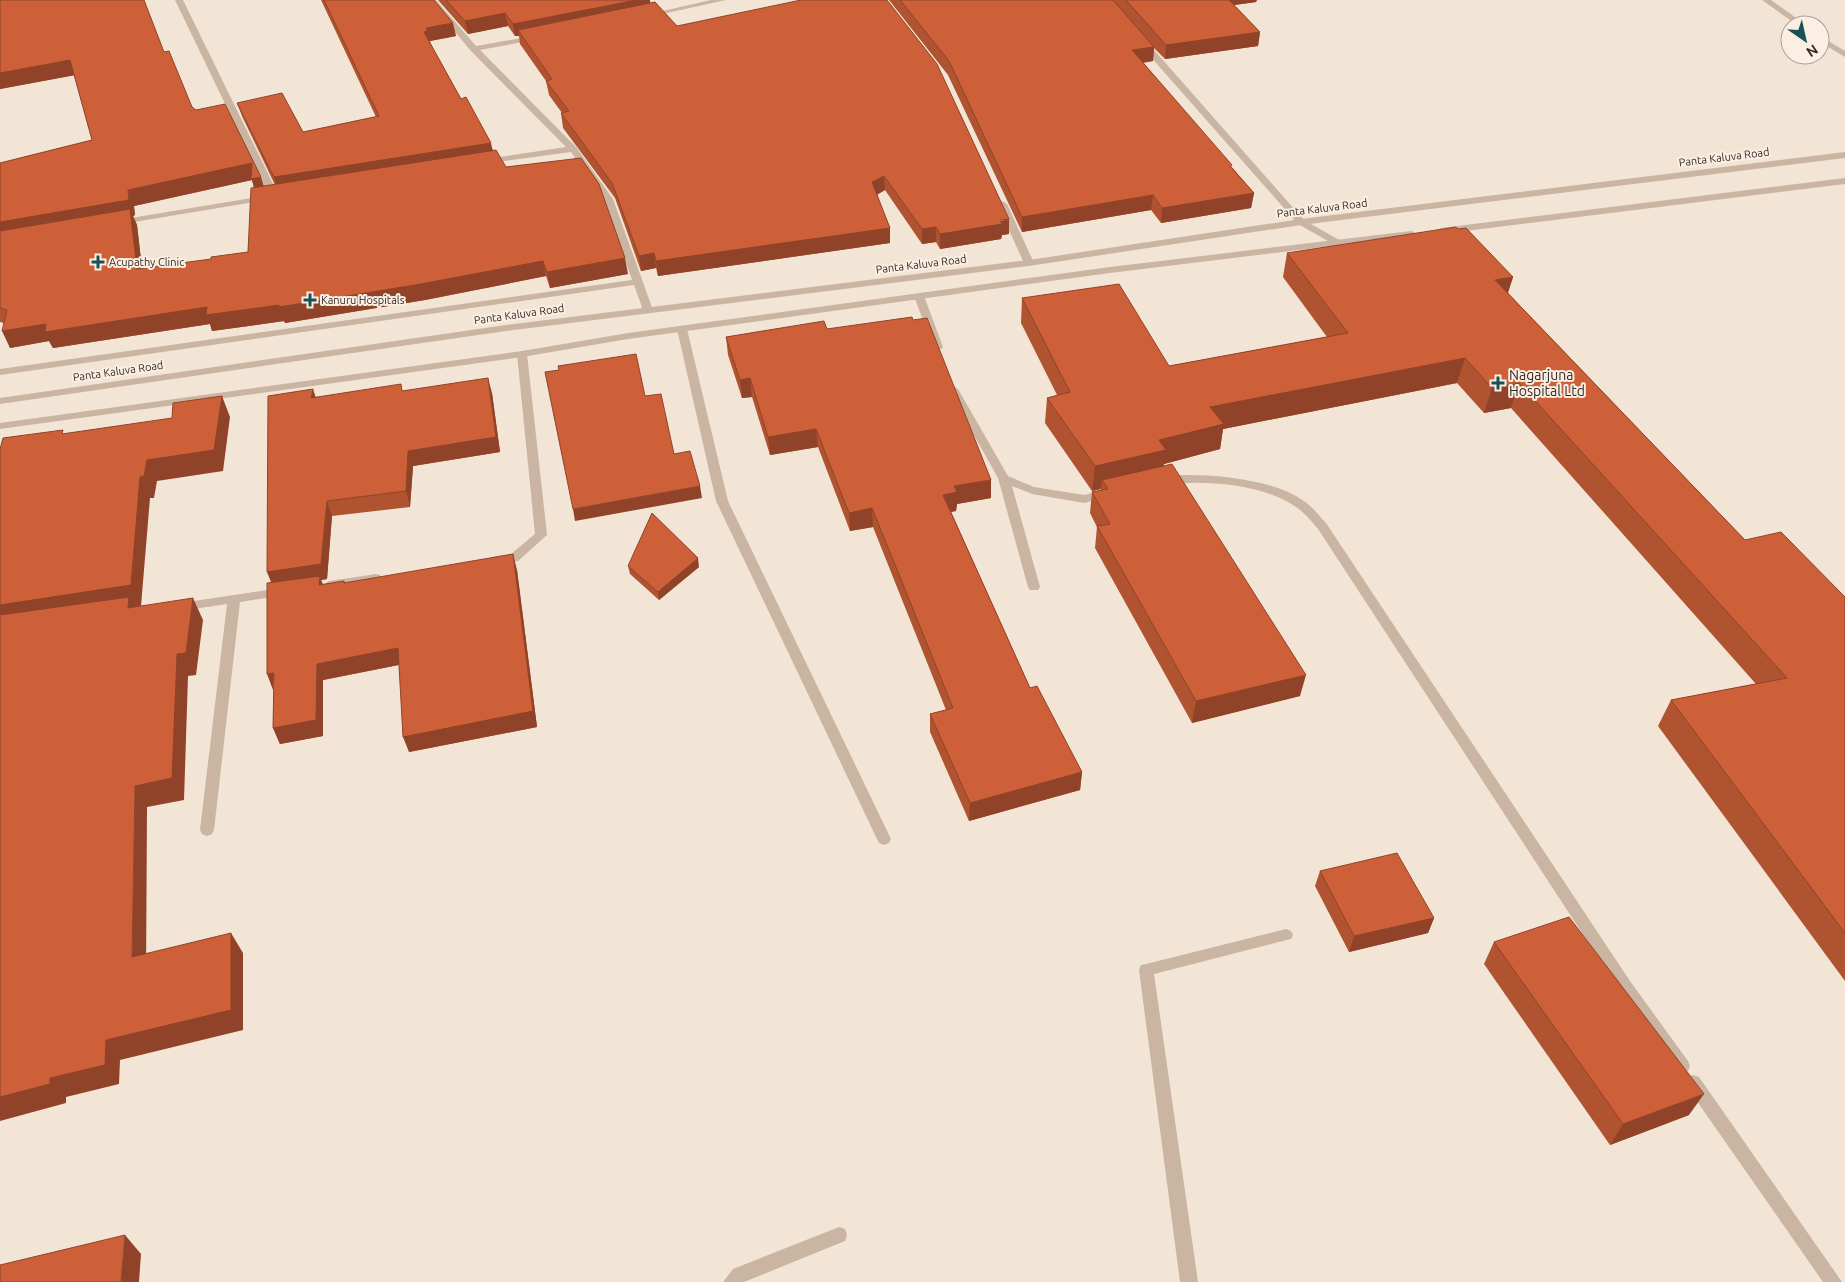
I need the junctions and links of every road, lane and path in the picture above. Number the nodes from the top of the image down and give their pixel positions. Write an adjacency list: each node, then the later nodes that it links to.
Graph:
1 (179, 0): 18 (street)
2 (432, 0): 10 (street)
3 (722, 0): 6 (street)
4 (1766, 0): 5 (street)
5 (1788, 15)
6 (636, 17)
7 (541, 36): 10 (street)
8 (1138, 37): 17 (street)
9 (1830, 45): 11 (street)
10 (474, 49): 12 (street)
11 (1845, 55)
12 (573, 148): 14 (street); 21 (street)
13 (1845, 154): 17 (street, Panta Kaluva Road)
14 (476, 164)
15 (1845, 181): 19 (street)
16 (996, 192): 20 (street)
17 (1302, 222): 19 (street); 20 (street, Panta Kaluva Road)
18 (108, 225)
19 (1338, 243): 22 (street)
20 (1029, 263): 23 (street, Panta Kaluva Road)
21 (636, 282): 23 (street); 27 (street)
22 (919, 296): 24 (street); 26 (street)
23 (648, 310): 29 (street, Panta Kaluva Road)
24 (682, 329): 25 (street); 42 (street)
25 (522, 354): 30 (street); 34 (street)
26 (941, 356)
27 (0, 372)
28 (951, 382): 31 (street)
29 (0, 401)
30 (0, 426)
31 (1004, 478): 33 (street); 36 (street)
32 (1150, 484): 47 (street)
33 (1122, 490)
34 (489, 562)
35 (391, 576): 37 (street)
36 (1034, 587)
37 (313, 588)
38 (293, 591): 39 (street)
39 (234, 600): 40 (street); 41 (street)
40 (166, 609)
41 (207, 830)
42 (884, 839)
43 (1286, 935): 46 (street)
44 (839, 1235): 45 (street)
45 (732, 1282)
46 (1189, 1282)
47 (1833, 1282)

